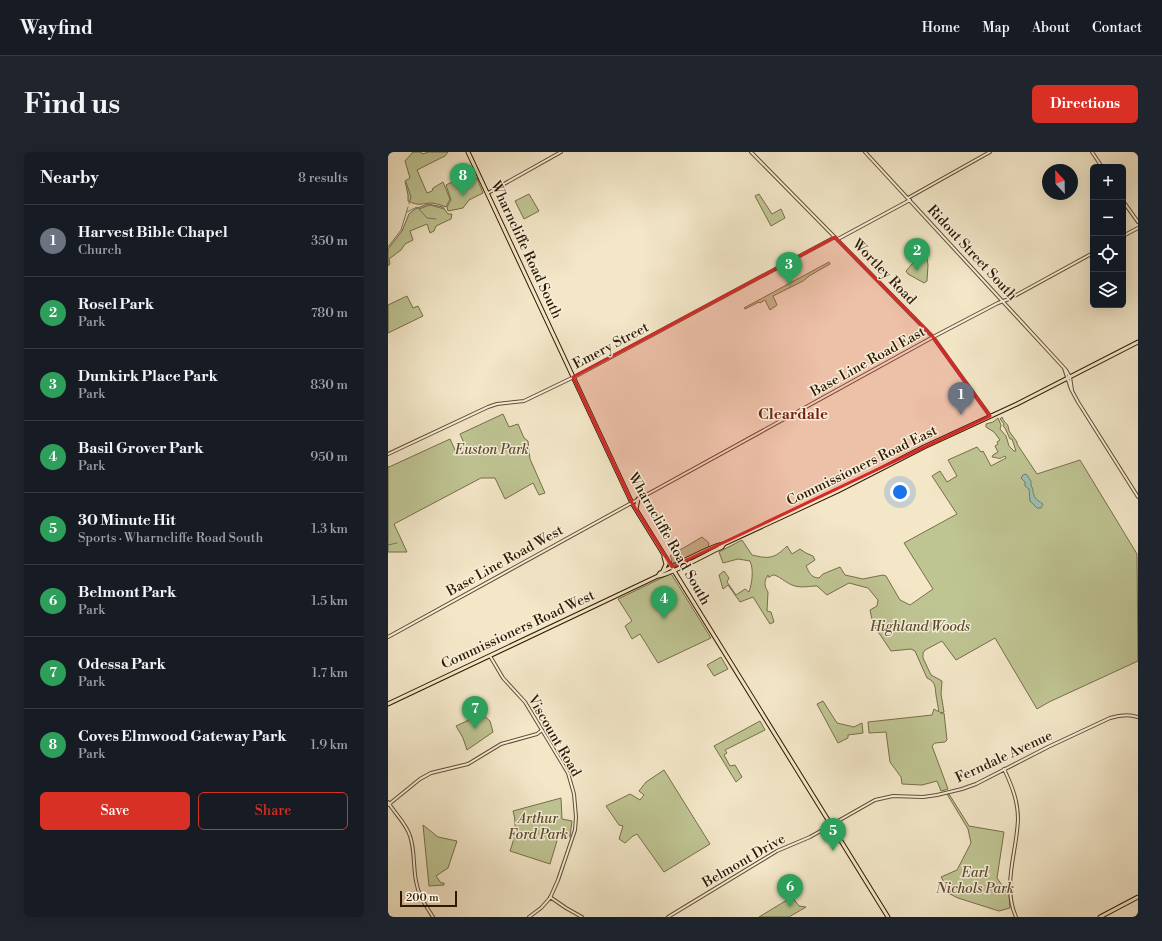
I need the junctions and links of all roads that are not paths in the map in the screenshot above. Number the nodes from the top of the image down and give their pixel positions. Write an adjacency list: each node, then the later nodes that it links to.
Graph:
1 (468, 152): 8 (main road, Wharncliffe Road South)
2 (561, 152): 8 (street)
3 (751, 152): 15 (street, Wortley Road)
4 (866, 152): 9 (street, Ridout Street South)
5 (990, 152): 9 (street)
6 (1092, 152): 7 (street)
7 (1100, 164)
8 (488, 193): 21 (main road, Wharncliffe Road South)
9 (908, 198): 10 (street, Ridout Street South)
10 (910, 200): 16 (street); 18 (street, Ridout Street South)
11 (1126, 205): 12 (street)
12 (1138, 222)
13 (1138, 228): 14 (street)
14 (1126, 234)
15 (835, 237): 16 (street, Wortley Road); 21 (street, Emery Street)
16 (838, 239): 19 (street, Wortley Road)
17 (1090, 255): 18 (street, Base Line Road East)
18 (1003, 301): 19 (street, Base Line Road East); 22 (street, Ridout Street South)
19 (933, 337): 23 (street, Wortley Road); 26 (street, Base Line Road East)
20 (1138, 342): 22 (main road, Commissioners Road East)
21 (573, 377): 24 (street, Emery Street); 27 (main road, Wharncliffe Road South)
22 (1069, 378): 23 (main road, Commissioners Road East); 25 (street, Ridout Street South)
23 (990, 416): 30 (main road, Commissioners Road East)
24 (388, 454)
25 (1138, 497)
26 (638, 499): 27 (street, Base Line Road East); 28 (main road)
27 (632, 503): 28 (main road, Wharncliffe Road South); 33 (street, Base Line Road West)
28 (636, 509): 29 (main road, Wharncliffe Road South)
29 (663, 554): 30 (main road, Wharncliffe Road South); 31 (main road)
30 (672, 569): 31 (main road, Commissioners Road West); 32 (main road, Commissioners Road West); 40 (main road, Wharncliffe Road South)
31 (663, 572): 32 (main road, Commissioners Road West)
32 (658, 576): 34 (main road, Commissioners Road West)
33 (388, 637)
34 (490, 656): 35 (main road, Commissioners Road West); 37 (street, Viscount Road)
35 (388, 704)
36 (1138, 717): 38 (street, Ferndale Avenue)
37 (542, 730): 39 (street); 41 (street, Viscount Road)
38 (1004, 769): 40 (street, Ferndale Avenue); 48 (street)
39 (388, 804): 43 (street)
40 (832, 824): 46 (street, Belmont Drive); 47 (main road, Wharncliffe Road South)
41 (550, 897): 44 (street, Viscount Road); 45 (street)
42 (1138, 897): 49 (main road)
43 (433, 917)
44 (528, 917)
45 (582, 917)
46 (668, 917)
47 (888, 917)
48 (1016, 917)
49 (1100, 917)

